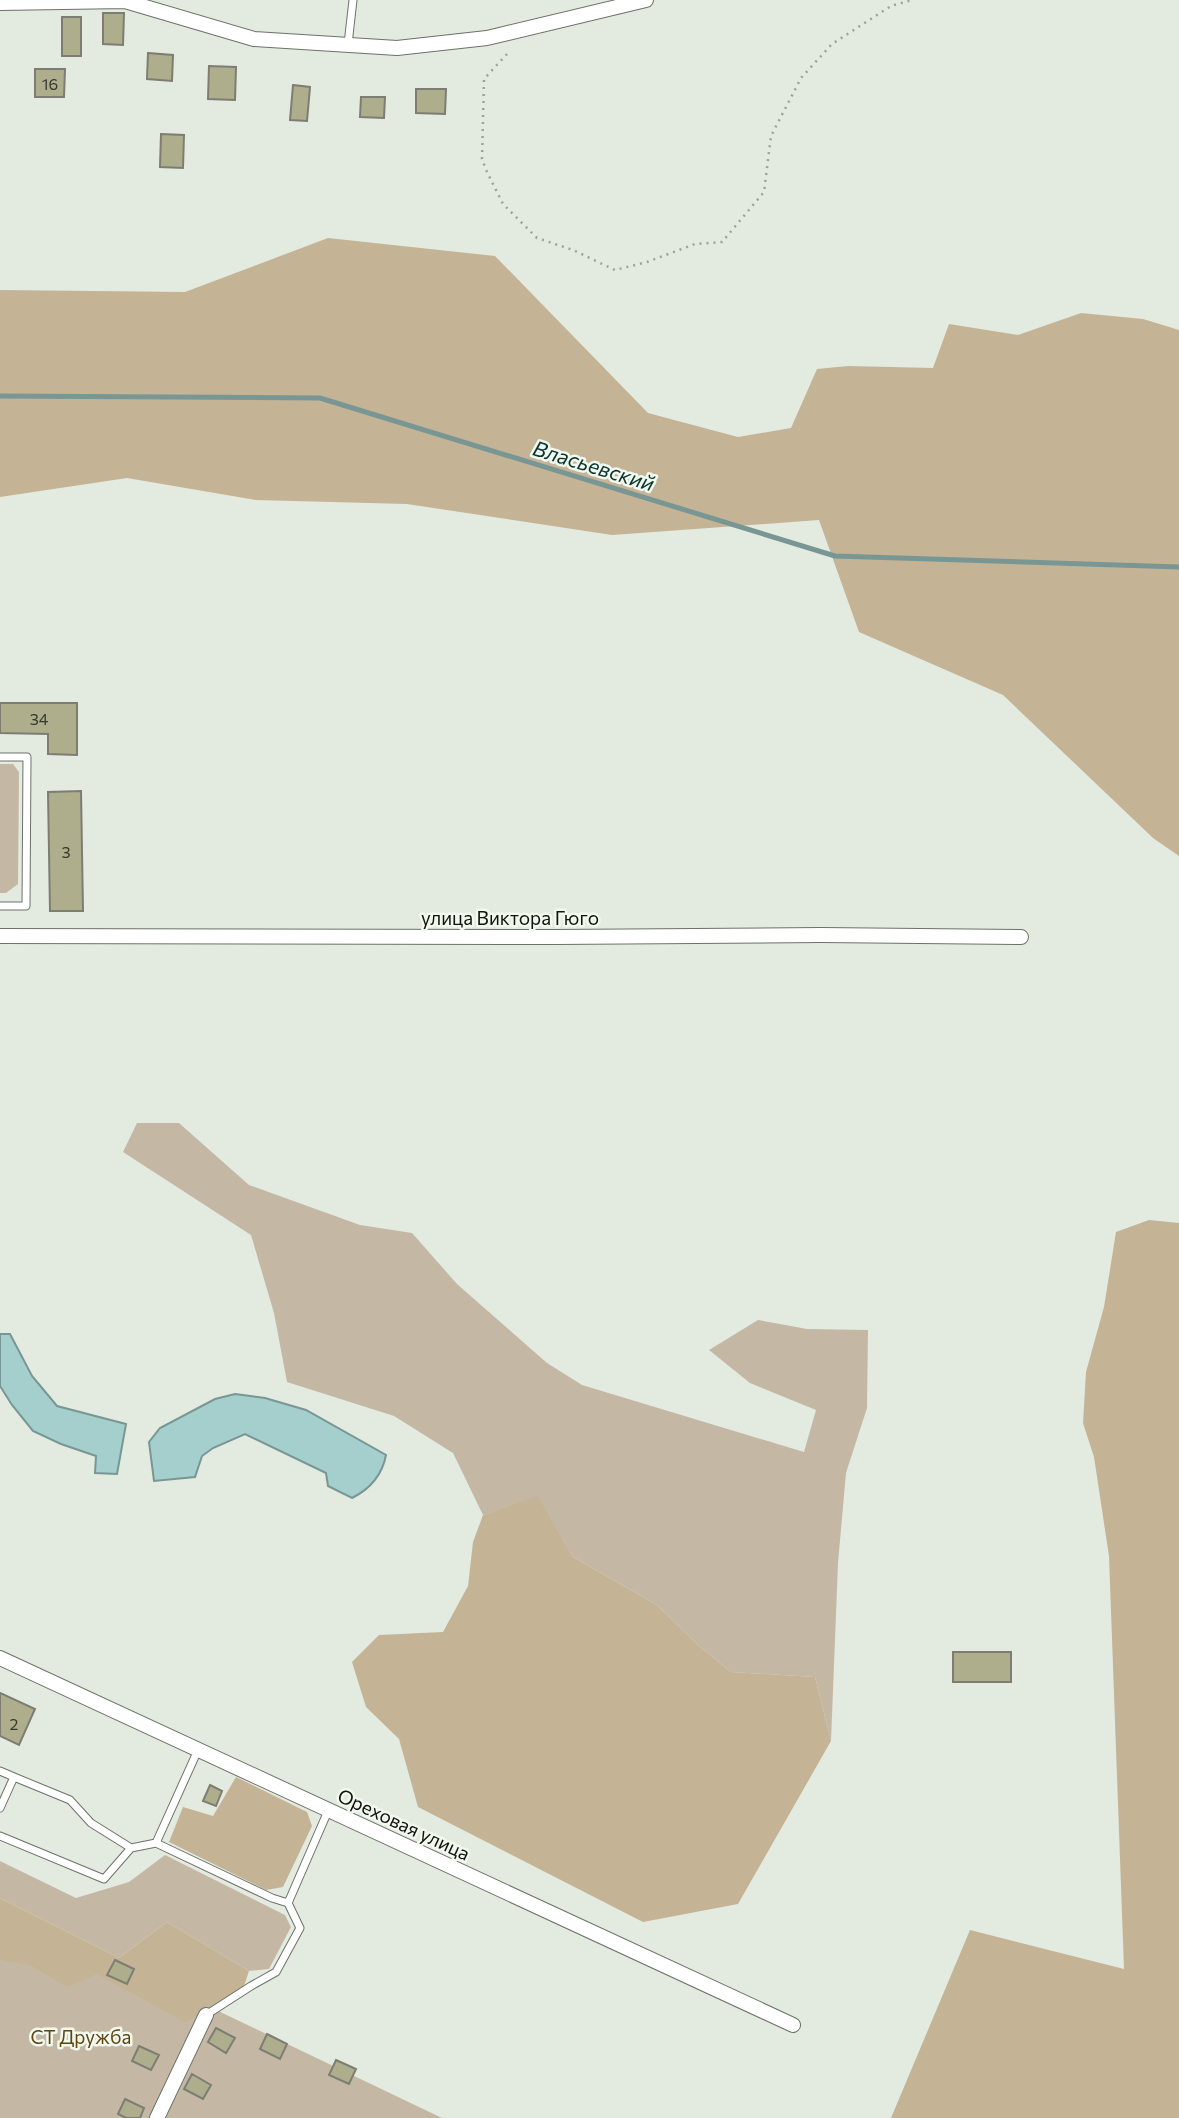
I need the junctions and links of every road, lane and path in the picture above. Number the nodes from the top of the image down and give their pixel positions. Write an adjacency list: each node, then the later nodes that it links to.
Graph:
1 (353, 0): 6 (lane)
2 (646, 0): 5 (street)
3 (912, 0): 7 (path)
4 (0, 3): 6 (street)
5 (607, 5): 6 (street)
6 (348, 45)
7 (507, 54)
8 (0, 757): 9 (lane)
9 (0, 906)
10 (0, 936): 11 (street, улица Виктора Гюго)
11 (1021, 937)
12 (0, 1658): 13 (street, Ореховая улица)
13 (198, 1750): 17 (street, Ореховая улица); 19 (lane)
14 (0, 1772): 15 (lane)
15 (14, 1777): 16 (lane); 20 (lane)
16 (0, 1808)
17 (329, 1810): 21 (lane); 23 (street, Ореховая улица)
18 (0, 1836): 20 (lane)
19 (156, 1843): 20 (lane); 21 (lane)
20 (131, 1848)
21 (288, 1903): 22 (lane)
22 (206, 2015): 24 (street)
23 (793, 2025)
24 (157, 2118)

